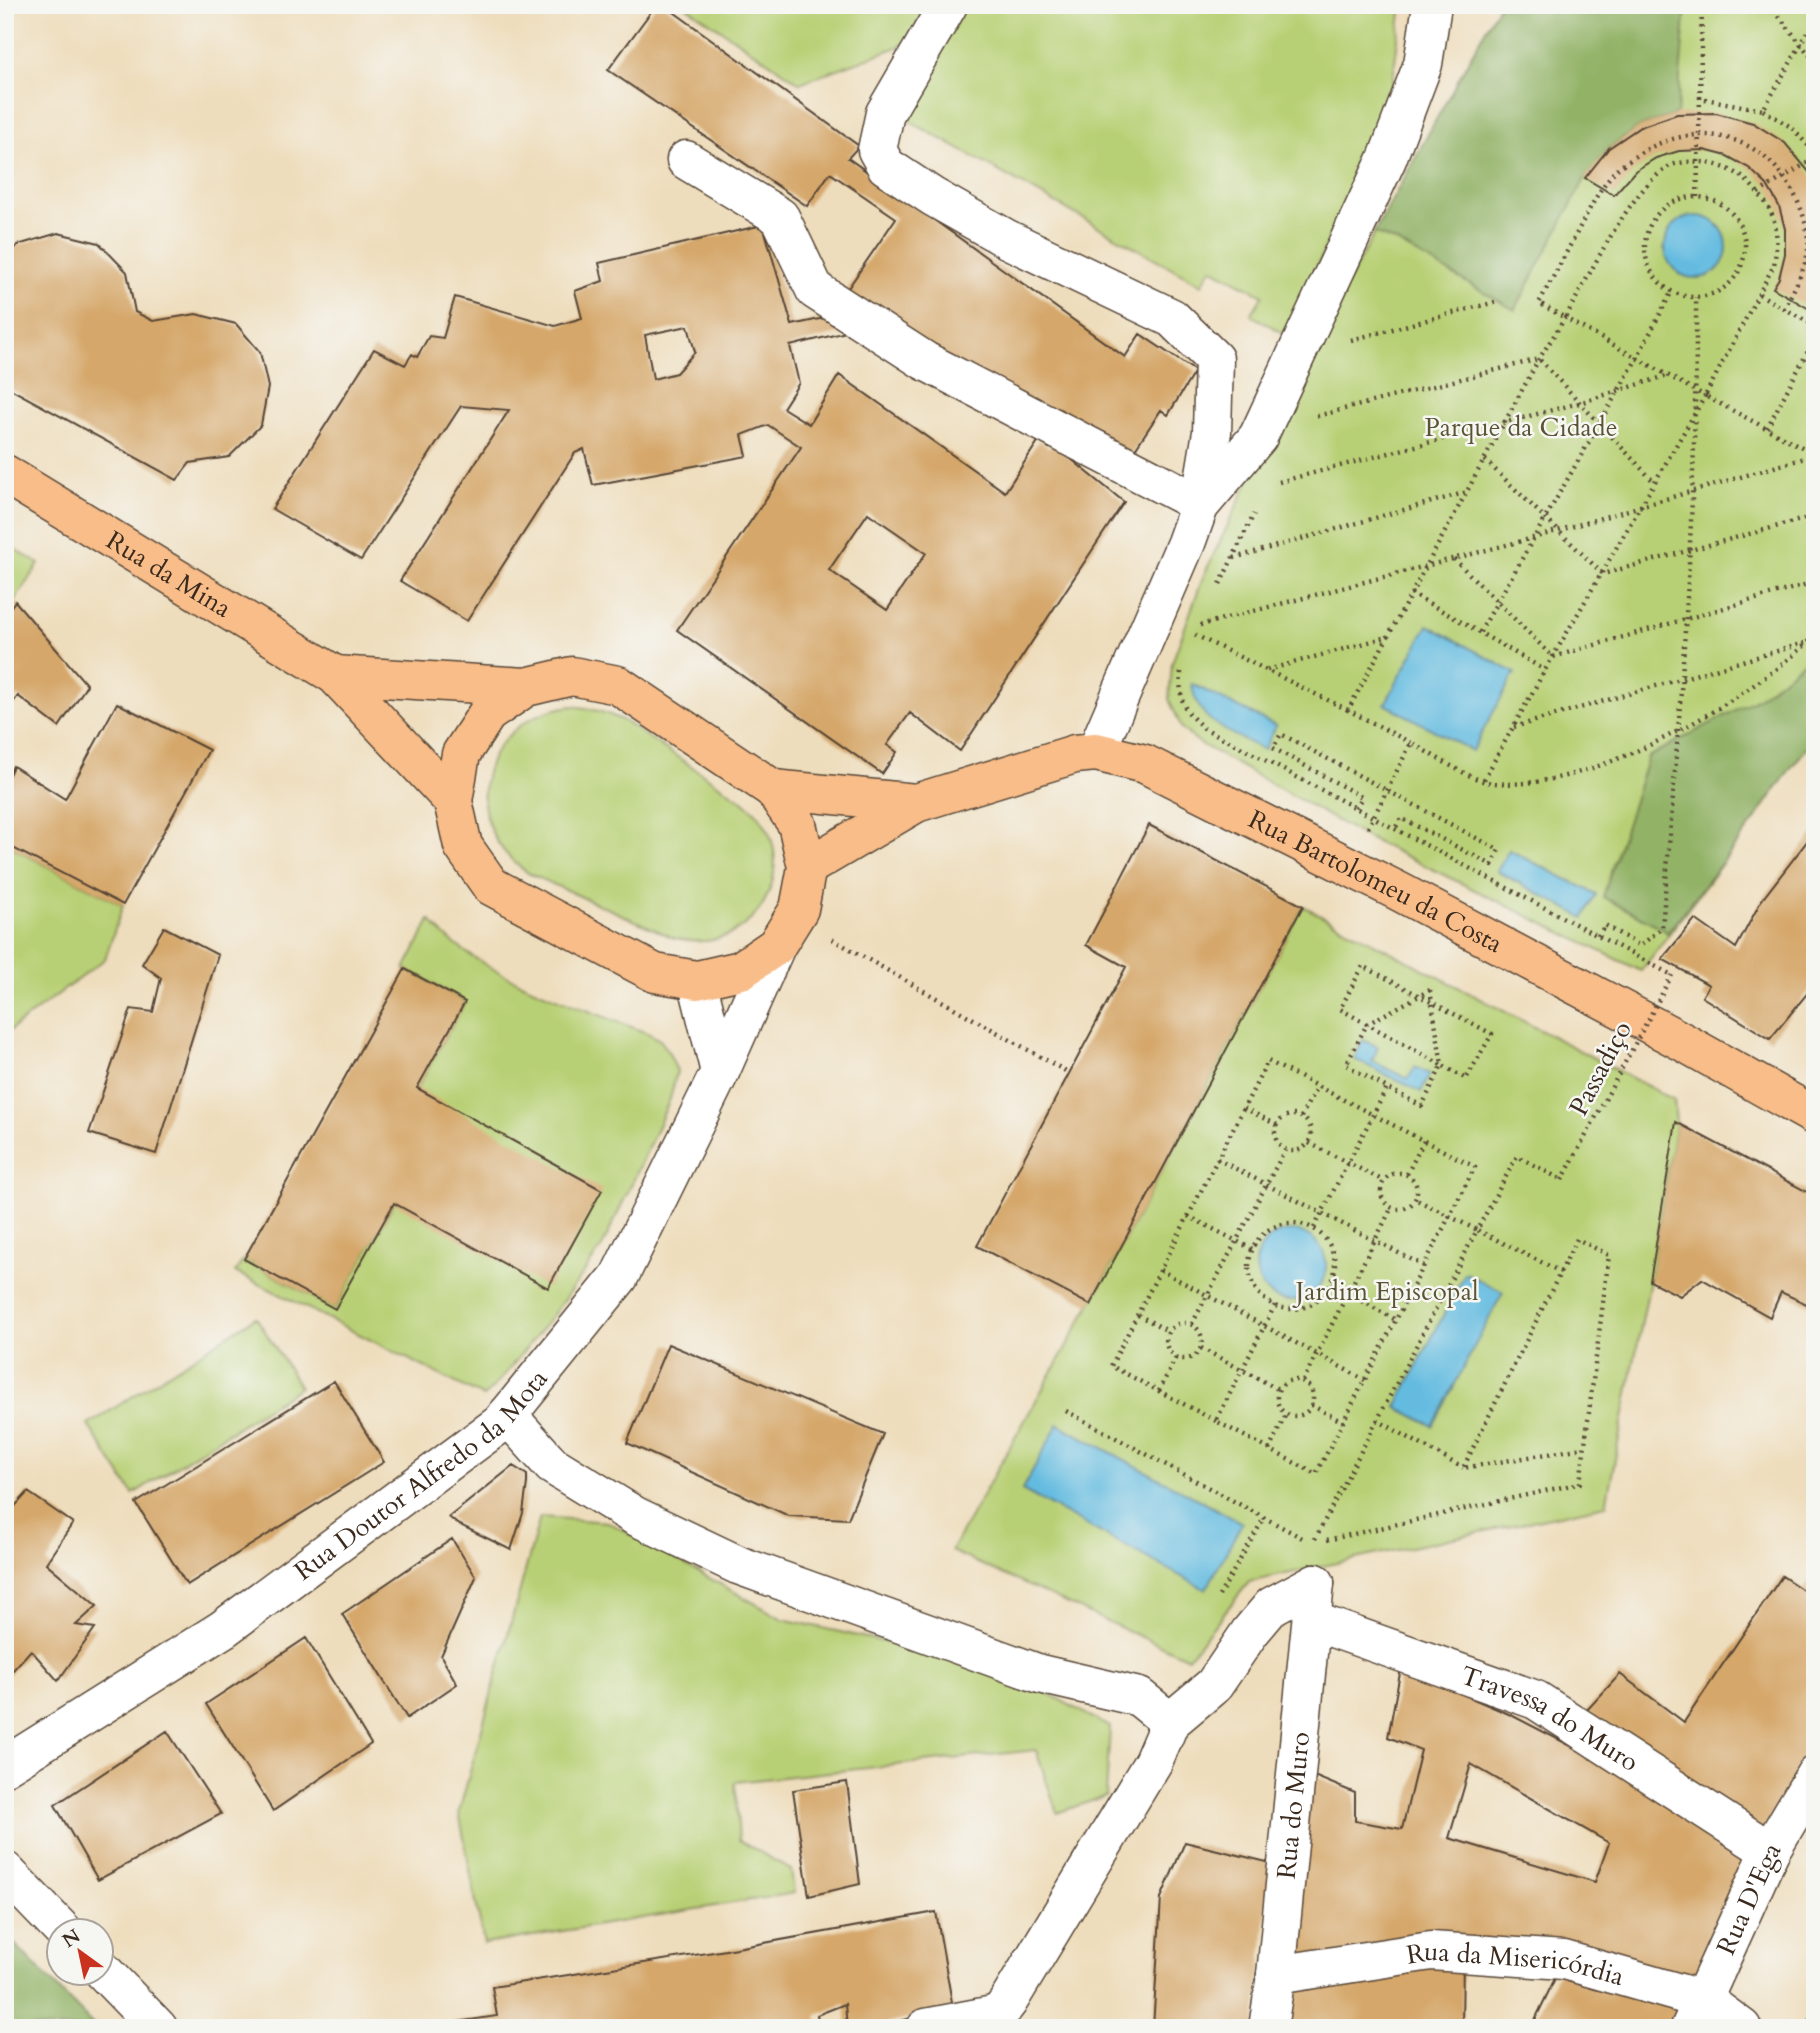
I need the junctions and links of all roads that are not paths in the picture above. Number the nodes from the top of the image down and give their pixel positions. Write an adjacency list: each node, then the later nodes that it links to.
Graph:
1 (948, 5): 5 (street)
2 (1432, 5): 5 (street)
3 (685, 160): 5 (street)
4 (5, 474): 6 (main road, Rua da Mina)
5 (1200, 504): 8 (street)
6 (335, 675): 7 (main road); 10 (main road)
7 (526, 687): 9 (main road); 10 (main road)
8 (1096, 752): 11 (main road, Rua Bartolomeu da Costa); 16 (main road, Rua Bartolomeu da Costa)
9 (773, 789): 11 (main road); 12 (main road)
10 (453, 801): 14 (main road)
11 (916, 803): 12 (main road)
12 (807, 867): 13 (main road)
13 (785, 932): 14 (main road); 15 (street, Rua Doutor Alfredo da Mota)
14 (698, 980): 15 (street)
15 (720, 1072): 17 (street, Rua Doutor Alfredo da Mota)
16 (1815, 1116)
17 (507, 1415): 19 (street); 20 (street, Rua Doutor Alfredo da Mota)
18 (1313, 1620): 19 (street, Rua do Muro); 22 (street, Travessa do Muro); 25 (street, Rua do Muro)
19 (1170, 1722): 28 (street)
20 (5, 1766)
21 (1815, 1775): 22 (street, Rua D'Ega)
22 (1770, 1851): 27 (street, Rua D'Ega)
23 (5, 1871): 24 (street)
24 (51, 1918)
25 (1276, 1975): 27 (street, Rua da Misericórdia); 31 (street, Rua do Muro)
26 (116, 1984): 29 (street)
27 (1697, 2014): 32 (street, Rua da Misericórdia)
28 (993, 2021): 30 (street)
29 (158, 2028)
30 (926, 2028)
31 (1268, 2028)
32 (1742, 2028)

